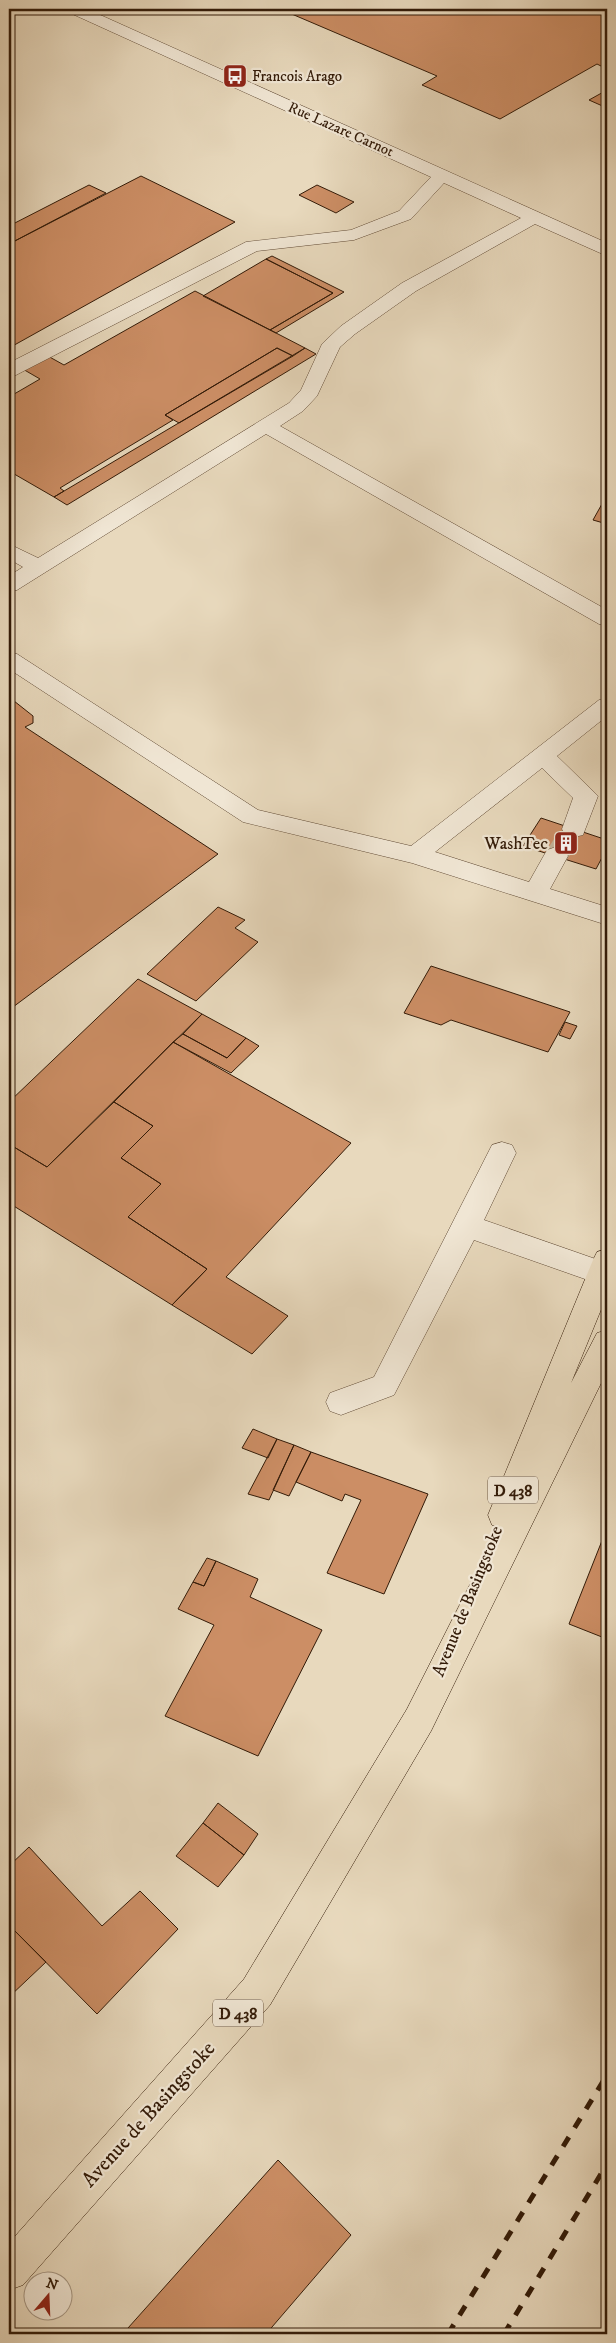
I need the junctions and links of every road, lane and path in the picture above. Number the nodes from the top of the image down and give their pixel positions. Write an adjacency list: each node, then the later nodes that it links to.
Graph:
1 (74, 9): 2 (street, Rue Lazare Carnot)
2 (442, 175): 3 (street, Rue Lazare Carnot); 5 (street)
3 (535, 217): 4 (street, Rue Lazare Carnot); 6 (street)
4 (607, 250)
5 (9, 371)
6 (266, 426): 8 (street); 10 (street)
7 (9, 550): 8 (street)
8 (37, 566): 9 (street)
9 (9, 585)
10 (607, 619)
11 (9, 659): 15 (street)
12 (607, 705): 13 (street)
13 (543, 756): 14 (street); 15 (street)
14 (574, 829)
15 (415, 855): 17 (street)
16 (556, 856): 17 (street)
17 (535, 893): 18 (street)
18 (607, 916)
19 (502, 1153): 20 (street)
20 (467, 1226): 21 (street); 23 (street)
21 (604, 1266): 24 (main road, Avenue de Basingstoke / D 438)
22 (607, 1342): 24 (main road, Avenue de Basingstoke / D 438)
23 (341, 1402)
24 (419, 1720): 25 (main road, Avenue de Basingstoke / D 438)
25 (9, 2271)

